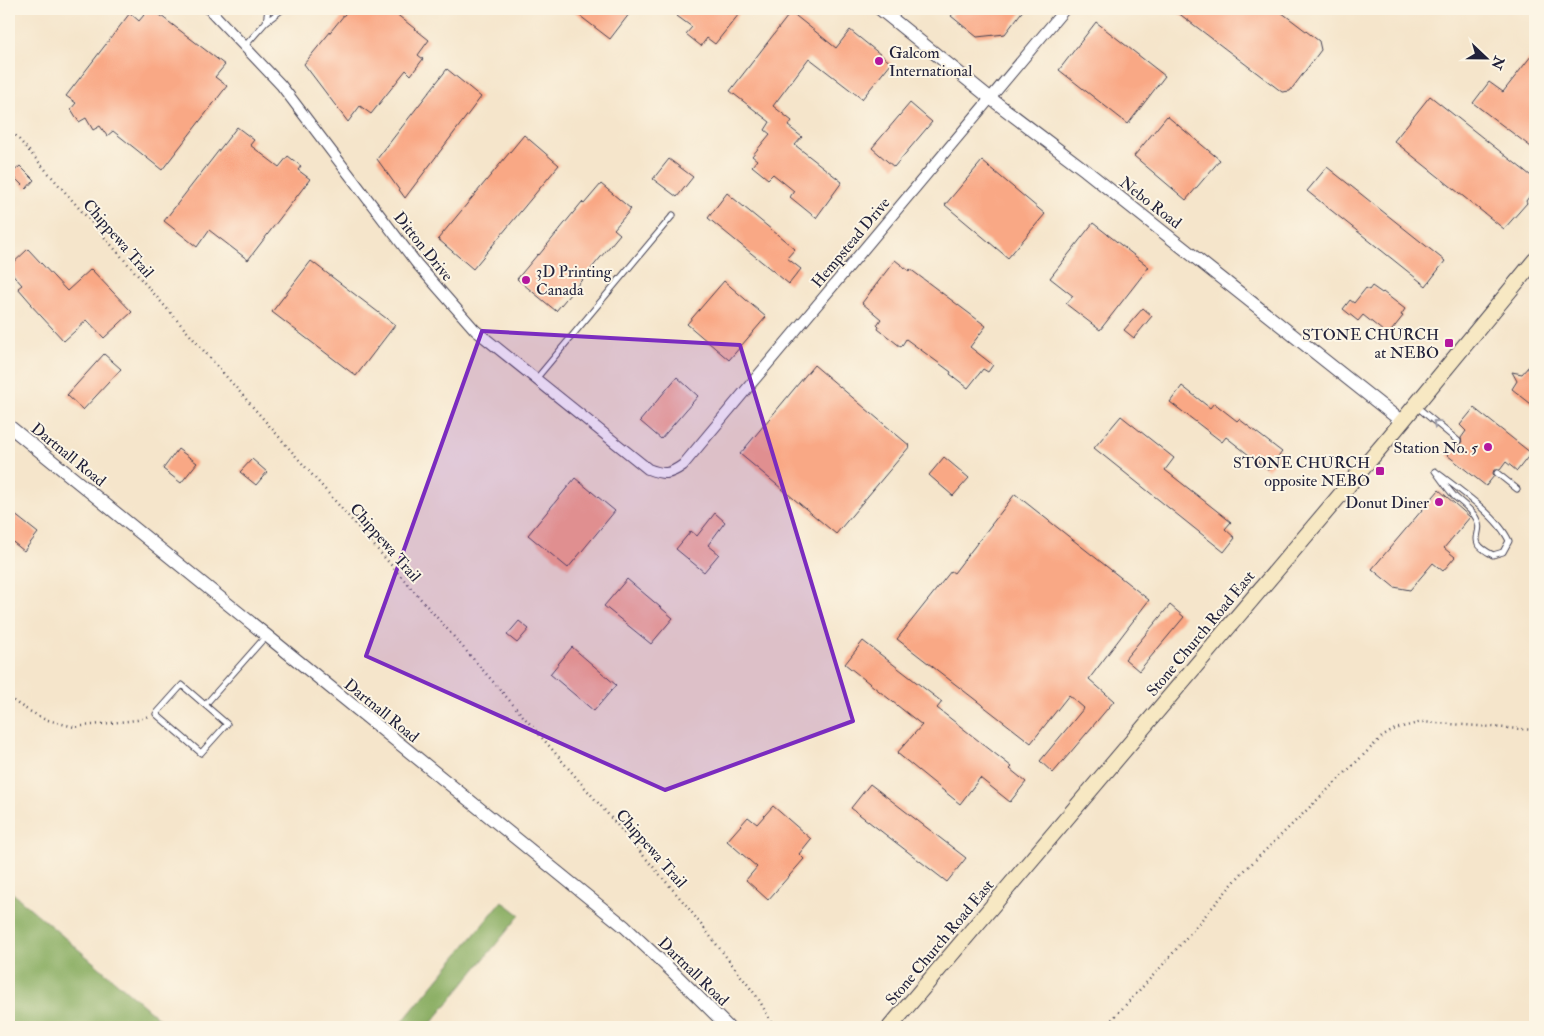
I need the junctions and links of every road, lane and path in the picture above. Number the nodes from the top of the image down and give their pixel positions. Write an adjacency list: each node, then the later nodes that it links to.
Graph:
1 (209, 9): 7 (street, Ditton Drive)
2 (268, 9): 6 (lane)
3 (283, 9): 6 (lane)
4 (880, 9): 8 (street, Nebo Road)
5 (1065, 9): 8 (street, Hempstead Drive)
6 (266, 22): 7 (lane)
7 (245, 46): 12 (street, Ditton Drive)
8 (990, 98): 14 (street, Nebo Road); 17 (street, Hempstead Drive)
9 (9, 128): 27 (path, Chippewa Trail)
10 (673, 215): 12 (lane)
11 (1535, 260): 13 (main road, Stone Church Road East)
12 (535, 379): 17 (street, Ditton Drive)
13 (1414, 405): 14 (main road, Stone Church Road East); 16 (lane, one-way to 13)
14 (1401, 420): 28 (main road, Stone Church Road East)
15 (9, 426): 21 (street, Dartnall Road)
16 (1458, 442)
17 (648, 469)
18 (1435, 471): 18 (lane)
19 (1497, 473): 20 (lane)
20 (1517, 489)
21 (266, 636): 23 (lane); 26 (street, Dartnall Road)
22 (9, 698): 24 (path)
23 (205, 705): 24 (lane); 24 (lane)
24 (156, 714)
25 (1535, 730): 29 (path)
26 (728, 1027)
27 (774, 1027)
28 (890, 1027)
29 (1105, 1027)

